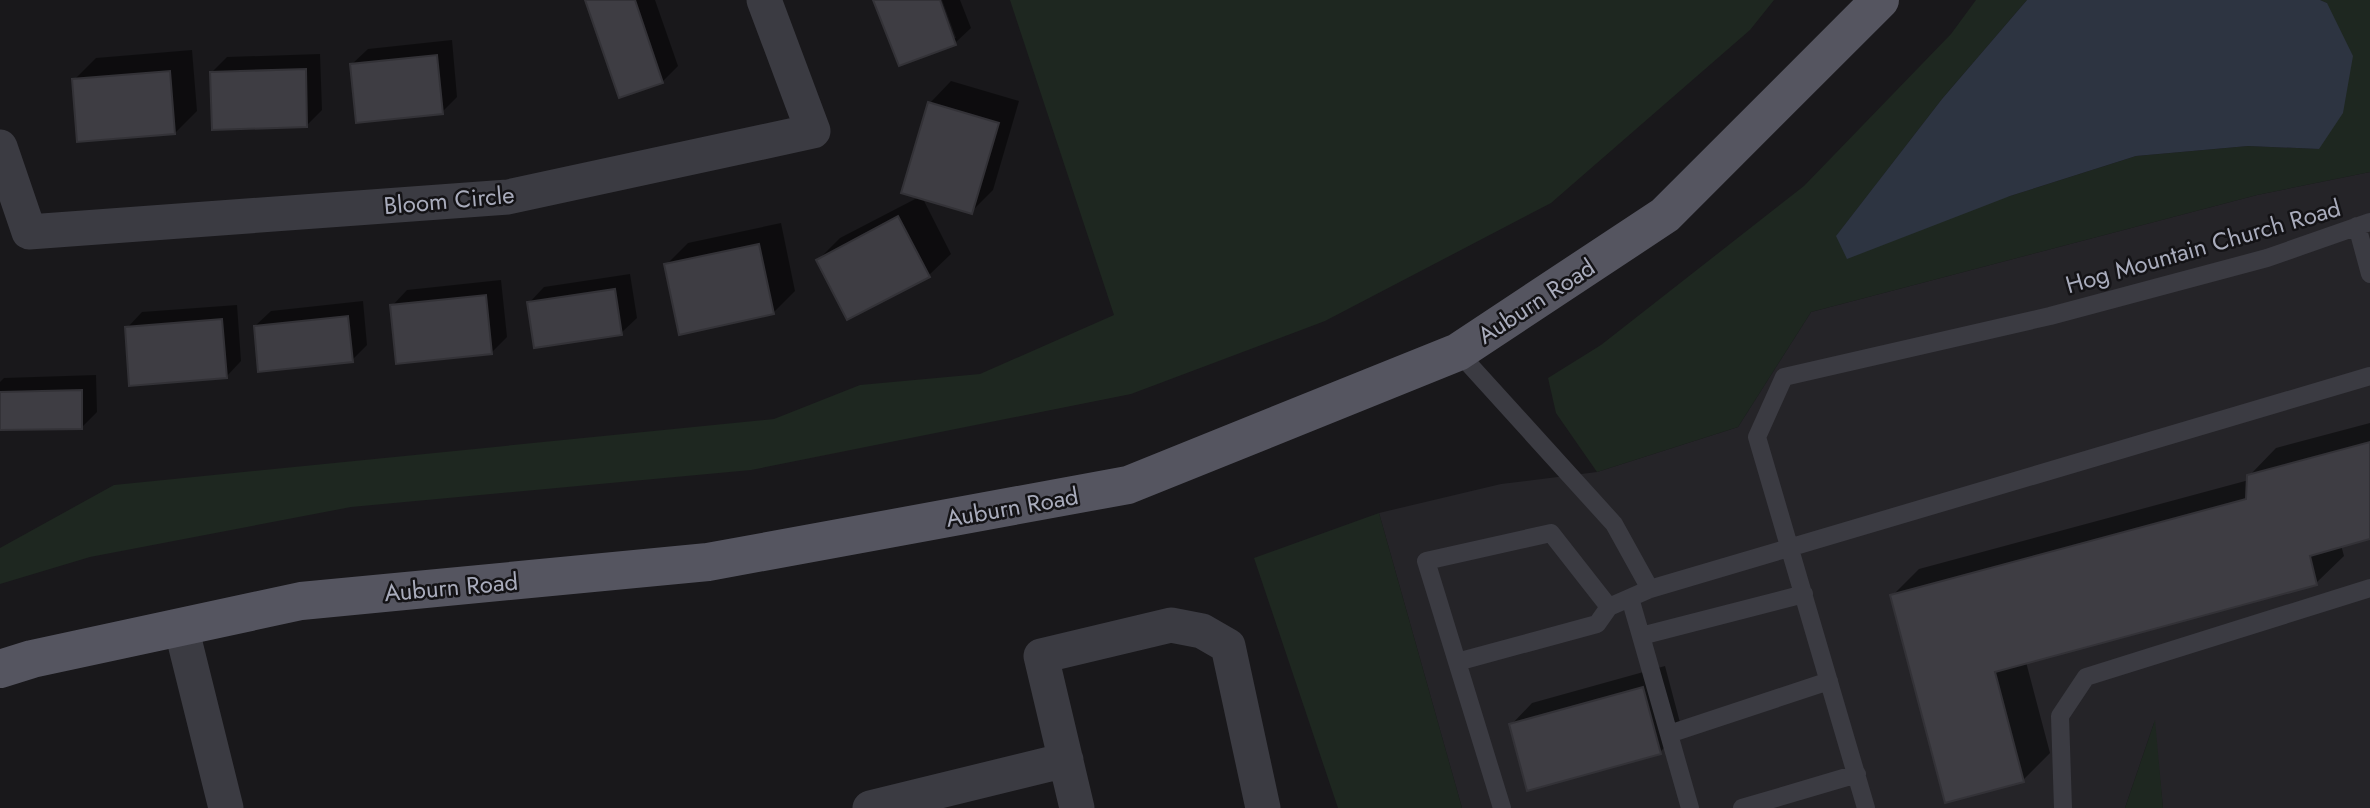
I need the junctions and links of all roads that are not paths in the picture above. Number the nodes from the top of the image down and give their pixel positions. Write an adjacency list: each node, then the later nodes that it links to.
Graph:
1 (764, 0): 3 (street, Bloom Circle)
2 (1880, 0): 6 (main road, Auburn Road)
3 (0, 147)
4 (2364, 224): 5 (lane); 8 (lane, Hog Mountain Church Road)
5 (2370, 274)
6 (1458, 352): 10 (lane); 14 (main road, Auburn Road)
7 (2370, 376): 8 (lane)
8 (1791, 550): 10 (lane); 11 (lane)
9 (2370, 588): 30 (lane)
10 (1650, 589): 12 (lane)
11 (1804, 594): 15 (lane); 18 (lane)
12 (1630, 598): 13 (lane); 15 (lane)
13 (1609, 607): 16 (lane); 16 (lane)
14 (181, 627): 17 (main road, Auburn Road); 22 (street)
15 (1641, 636): 19 (lane)
16 (1457, 662): 26 (lane)
17 (0, 669)
18 (1829, 681): 19 (lane); 21 (lane)
19 (1669, 734): 27 (lane)
20 (1066, 760): 23 (street); 24 (street); 25 (street)
21 (1857, 774): 28 (lane); 29 (lane)
22 (226, 808)
23 (870, 808)
24 (1077, 808)
25 (1264, 808)
26 (1502, 808)
27 (1690, 808)
28 (1742, 808)
29 (1866, 808)
30 (2063, 808)

